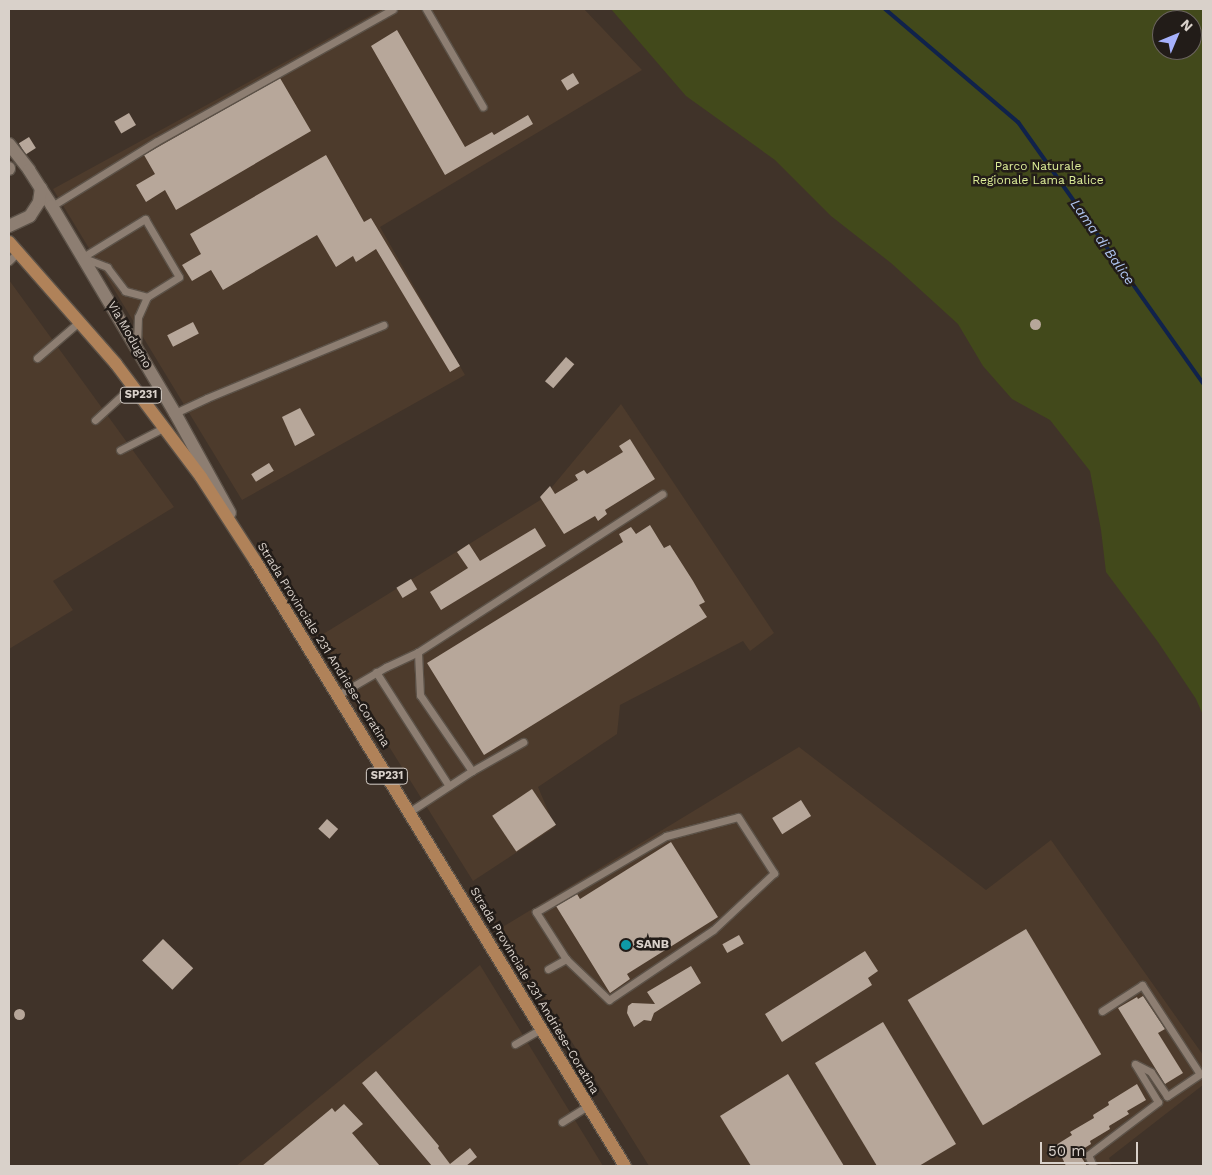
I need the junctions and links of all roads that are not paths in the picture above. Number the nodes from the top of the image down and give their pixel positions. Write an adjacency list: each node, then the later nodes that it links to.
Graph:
1 (392, 9): 6 (lane)
2 (426, 9): 3 (lane)
3 (483, 107)
4 (9, 144): 5 (street, Via Modugno)
5 (41, 188): 6 (street, Via Modugno); 7 (street)
6 (52, 206): 10 (street, Via Modugno)
7 (9, 226)
8 (9, 242): 9 (main road, Strada Provinciale 231 Andriese-Coratina / SP231)
9 (18, 252): 11 (lane); 13 (main road, Strada Provinciale 231 Andriese-Coratina / SP231)
10 (83, 257): 12 (lane); 12 (lane); 15 (street, Via Modugno)
11 (9, 261)
12 (147, 297): 15 (lane)
13 (80, 321): 16 (lane); 17 (main road, Strada Provinciale 231 Andriese-Coratina / SP231)
14 (383, 326): 18 (lane)
15 (137, 349): 18 (street, Via Modugno)
16 (37, 358)
17 (133, 385): 19 (lane); 20 (main road, Strada Provinciale 231 Andriese-Coratina / SP231)
18 (175, 414): 23 (street, Via Modugno)
19 (95, 420)
20 (165, 427): 21 (lane); 23 (main road, Strada Provinciale 231 Andriese-Coratina / SP231)
21 (120, 450)
22 (662, 494): 24 (lane)
23 (256, 562): 26 (main road, Strada Provinciale 231 Andriese-Coratina / SP231)
24 (418, 652): 25 (lane); 28 (lane)
25 (376, 672): 26 (lane); 29 (lane)
26 (338, 695): 30 (main road, Strada Provinciale 231 Andriese-Coratina / SP231)
27 (524, 742): 28 (lane)
28 (472, 771): 29 (lane)
29 (449, 786): 30 (lane)
30 (409, 812): 34 (main road, Strada Provinciale 231 Andriese-Coratina / SP231)
31 (566, 959): 31 (lane); 32 (lane)
32 (548, 969)
33 (1102, 1010): 39 (lane)
34 (541, 1028): 35 (lane); 36 (main road, Strada Provinciale 231 Andriese-Coratina / SP231)
35 (515, 1044)
36 (588, 1106): 37 (lane); 38 (main road, Strada Provinciale 231 Andriese-Coratina / SP231)
37 (562, 1122)
38 (625, 1166)
39 (1093, 1166)

